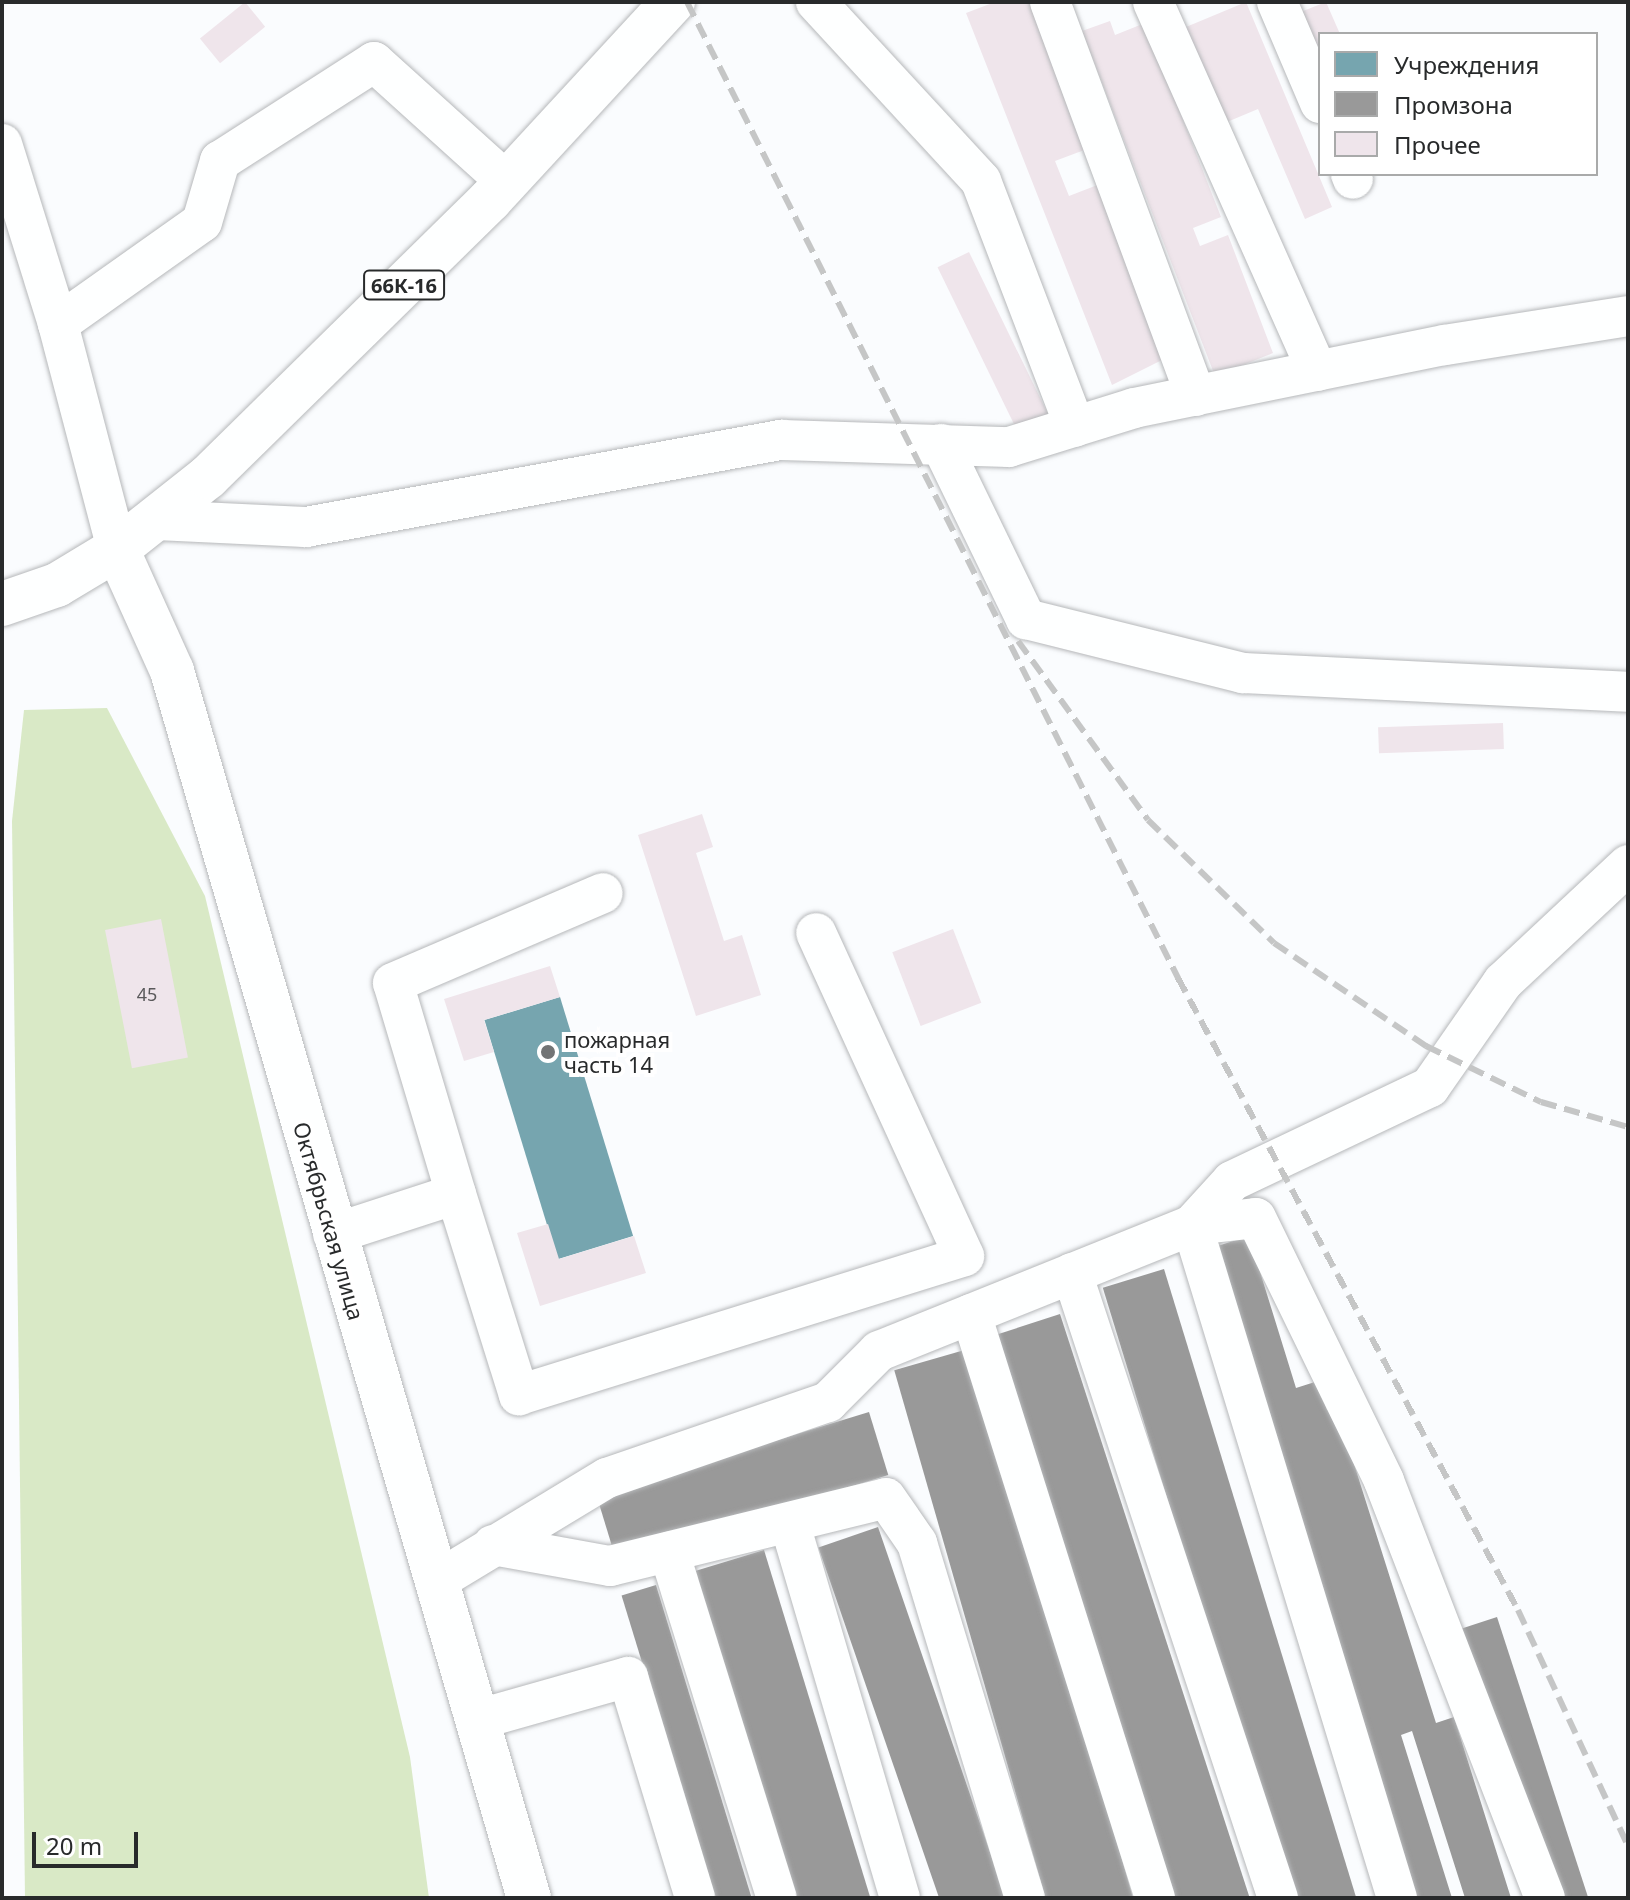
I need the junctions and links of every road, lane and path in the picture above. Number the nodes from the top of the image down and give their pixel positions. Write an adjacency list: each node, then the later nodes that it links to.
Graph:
1 (673, 2): 8 (main road, 66К-16)
2 (816, 2): 13 (street)
3 (1050, 2): 12 (street)
4 (1153, 2): 11 (street)
5 (1277, 2): 6 (street)
6 (1318, 98)
7 (2, 144): 10 (street)
8 (507, 182): 10 (street); 15 (main road, 66К-16)
9 (1628, 316): 11 (street)
10 (58, 324): 16 (street)
11 (1317, 371): 12 (street)
12 (1196, 396): 13 (street)
13 (1075, 427): 14 (street)
14 (941, 444): 15 (street); 18 (street)
15 (156, 520): 16 (main road, 66К-16)
16 (117, 549): 17 (main road, 66К-16); 24 (main road, Октябрьская улица)
17 (2, 604)
18 (1628, 692)
19 (1628, 865): 23 (street)
20 (603, 893): 22 (street)
21 (816, 933): 22 (street)
22 (456, 1194): 24 (street)
23 (1192, 1225): 25 (street); 39 (street); 40 (street)
24 (333, 1234): 30 (main road, Октябрьская улица)
25 (1072, 1273): 26 (street); 38 (street)
26 (971, 1314): 28 (street); 37 (street)
27 (794, 1538): 35 (street)
28 (493, 1545): 29 (street); 30 (street)
29 (669, 1552): 34 (street); 36 (street)
30 (435, 1582): 31 (main road, Октябрьская улица)
31 (476, 1720): 32 (main road, Октябрьская улица); 33 (street)
32 (529, 1898)
33 (695, 1898)
34 (777, 1898)
35 (900, 1898)
36 (1025, 1898)
37 (1155, 1898)
38 (1278, 1898)
39 (1397, 1898)
40 (1545, 1898)

